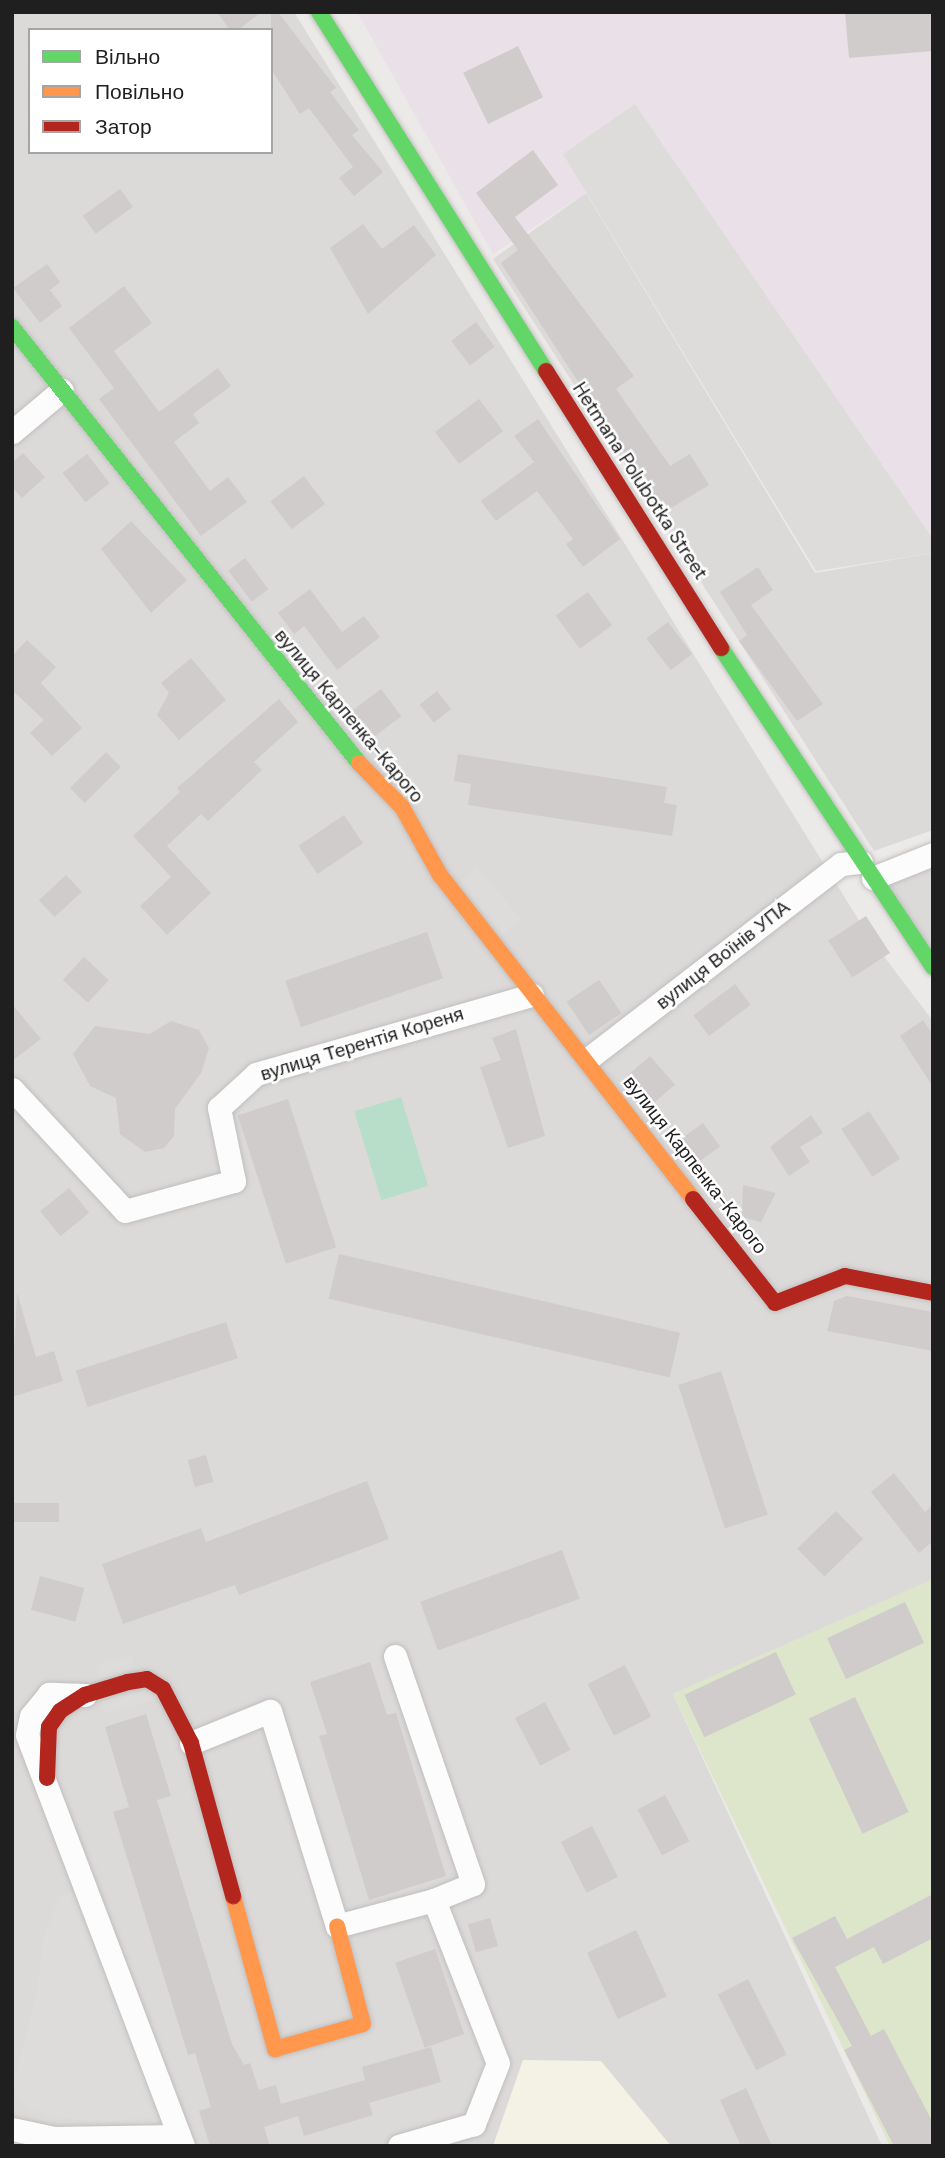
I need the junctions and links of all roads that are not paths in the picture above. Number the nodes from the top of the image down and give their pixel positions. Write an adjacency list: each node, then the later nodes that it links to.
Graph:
1 (319, 12): 6 (street, Hetmana Polubotka Street)
2 (12, 327): 3 (street, вулиця Карпенка-Карого)
3 (62, 390): 4 (street); 8 (street, вулиця Карпенка-Карого)
4 (12, 432)
5 (933, 854): 6 (street, вулиця Воїнів УПА)
6 (867, 870): 7 (street, Hetmana Polubotka Street); 9 (street, вулиця Воїнів УПА)
7 (933, 967)
8 (532, 995): 9 (street, вулиця Карпенка-Карого); 10 (street, вулиця Терентія Кореня)
9 (589, 1058): 11 (street, вулиця Карпенка-Карого)
10 (12, 1089)
11 (933, 1293)
12 (395, 1656): 15 (street)
13 (85, 1695): 14 (street); 18 (street)
14 (191, 1743): 16 (street); 16 (street)
15 (434, 1900): 16 (street); 19 (street)
16 (337, 1926)
17 (12, 2129): 18 (street)
18 (181, 2141)
19 (399, 2146)

